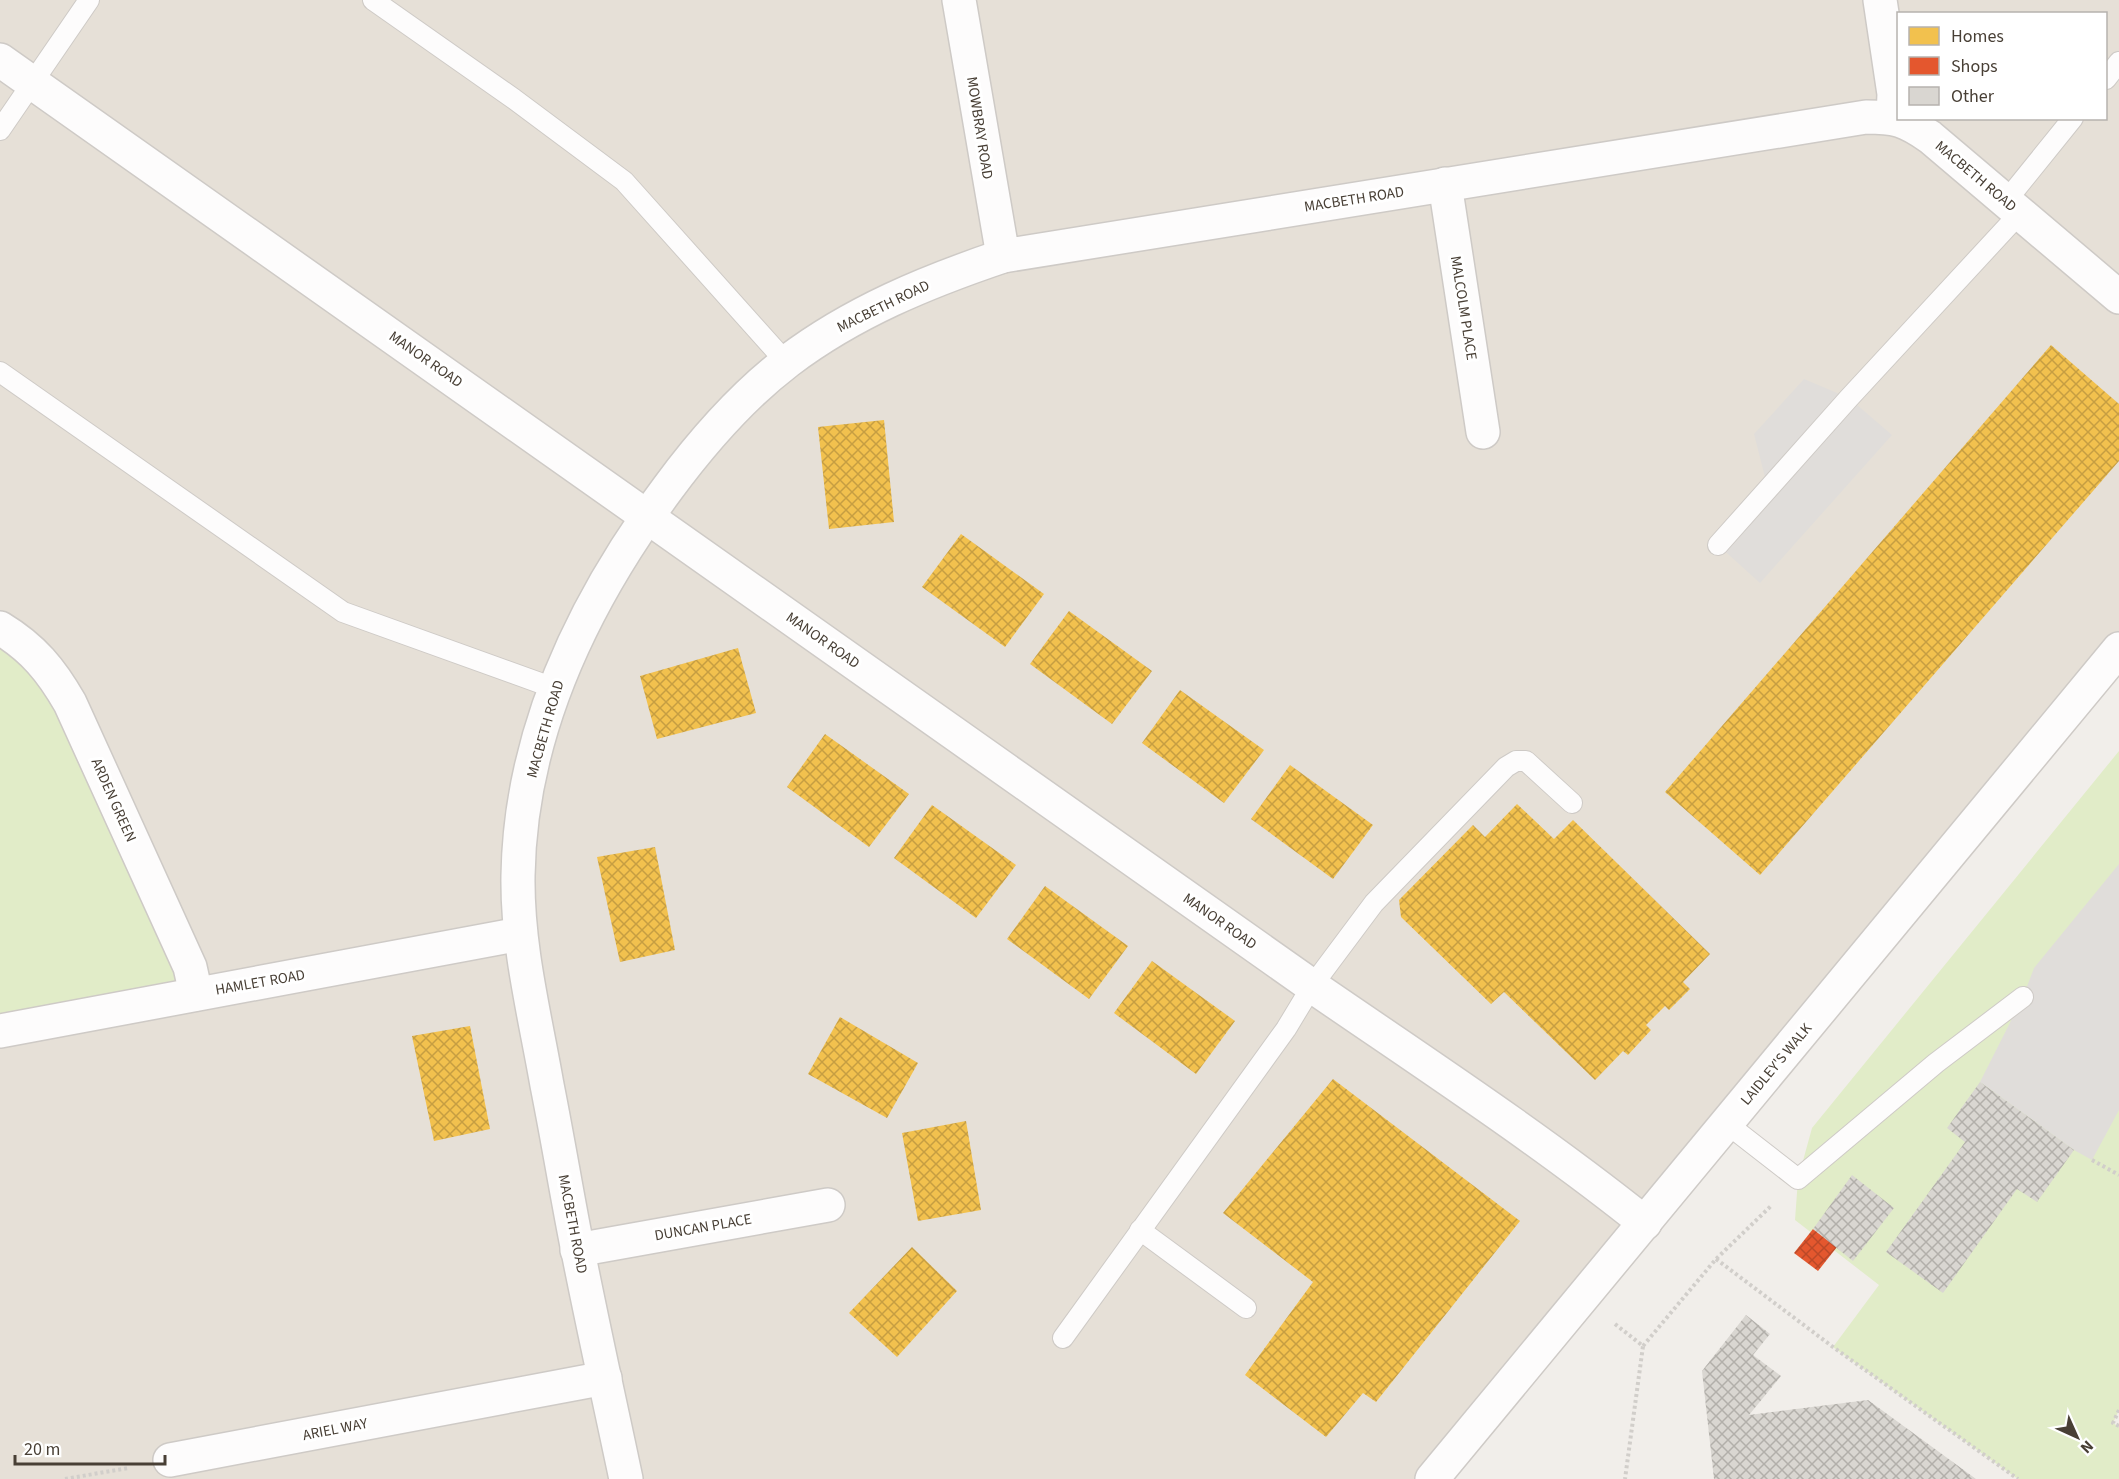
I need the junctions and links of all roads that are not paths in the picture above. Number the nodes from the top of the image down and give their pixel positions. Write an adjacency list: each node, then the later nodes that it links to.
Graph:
1 (89, 0): 8 (lane)
2 (373, 0): 18 (lane)
3 (959, 0): 16 (street, MOWBRAY ROAD)
4 (1880, 0): 9 (street)
5 (0, 60): 8 (street, MANOR ROAD)
6 (2119, 62): 7 (lane)
7 (2107, 78)
8 (33, 83): 13 (lane); 21 (street, MANOR ROAD)
9 (1893, 117): 10 (street, MACBETH ROAD); 14 (street, MACBETH ROAD)
10 (1897, 119)
11 (1900, 120): 15 (street, MACBETH ROAD)
12 (2072, 120): 15 (lane)
13 (0, 130)
14 (1445, 184): 16 (street, MACBETH ROAD); 20 (street, MALCOLM PLACE)
15 (2013, 207): 17 (street, MACBETH ROAD); 22 (lane)
16 (1003, 256): 18 (street, MACBETH ROAD)
17 (2119, 297)
18 (786, 362): 21 (street, MACBETH ROAD)
19 (0, 372): 25 (lane)
20 (1483, 432)
21 (648, 515): 25 (street, MACBETH ROAD); 28 (street, MANOR ROAD)
22 (1718, 545)
23 (0, 628): 29 (street, ARDEN GREEN)
24 (2119, 649): 32 (street, LAIDLEY'S WALK)
25 (554, 688): 27 (street, MACBETH ROAD)
26 (1572, 803): 28 (lane)
27 (520, 934): 29 (street, HAMLET ROAD); 36 (street, MACBETH ROAD)
28 (1312, 986): 34 (street, MANOR ROAD); 35 (lane)
29 (196, 994): 31 (street, HAMLET ROAD)
30 (2023, 997): 32 (lane)
31 (0, 1031)
32 (1726, 1123): 34 (street, LAIDLEY'S WALK)
33 (828, 1205): 36 (street, DUNCAN PLACE)
34 (1644, 1223): 42 (street, LAIDLEY'S WALK)
35 (1140, 1230): 37 (lane); 38 (lane)
36 (578, 1250): 39 (street, MACBETH ROAD)
37 (1246, 1308)
38 (1063, 1338)
39 (605, 1378): 40 (street, ARIEL WAY); 41 (street, MACBETH ROAD)
40 (170, 1460)
41 (626, 1479)
42 (1432, 1479)

